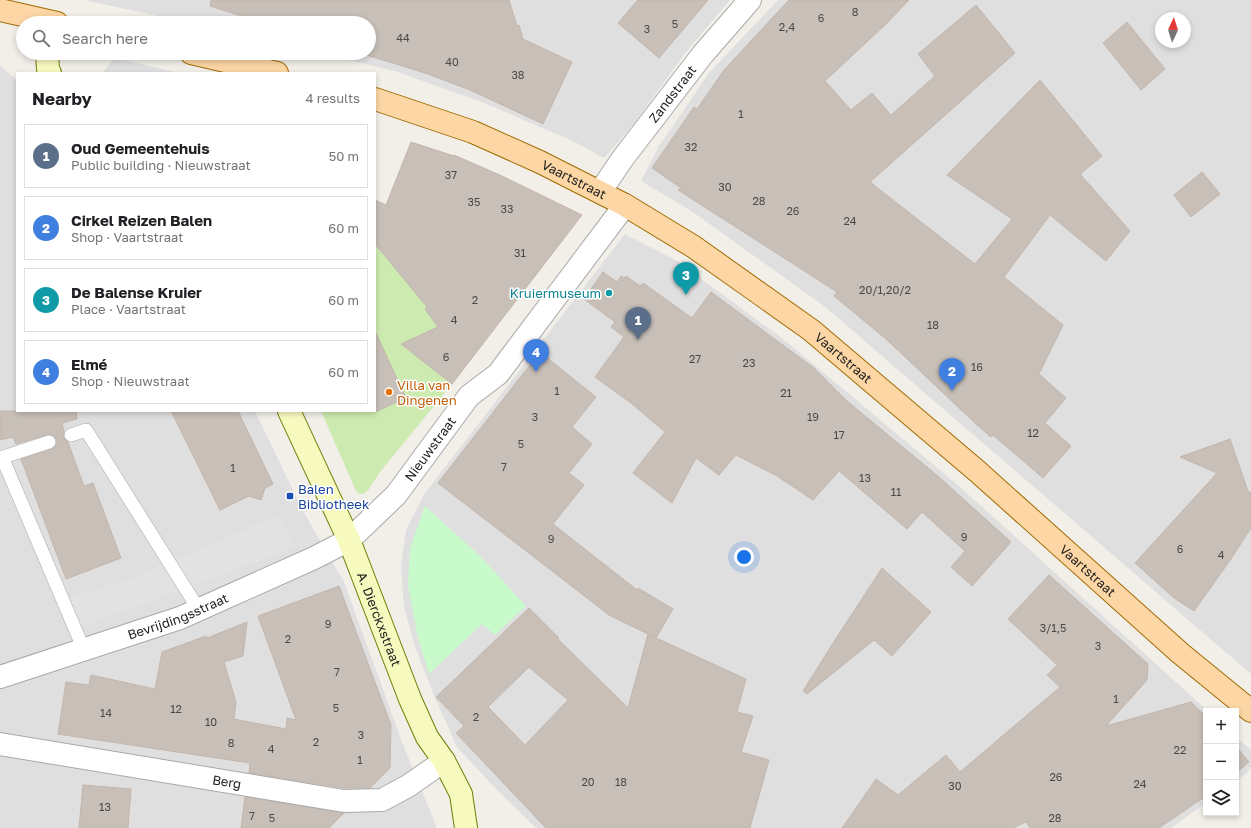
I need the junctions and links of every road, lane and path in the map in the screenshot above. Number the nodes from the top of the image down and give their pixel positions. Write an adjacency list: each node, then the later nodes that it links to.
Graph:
1 (750, 0): 9 (street, Zandstraat)
2 (0, 10): 3 (main road)
3 (26, 16)
4 (47, 60): 6 (street)
5 (221, 60): 7 (main road)
6 (50, 72)
7 (273, 72)
8 (376, 99): 9 (main road, Vaartstraat)
9 (600, 192): 10 (main road, Vaartstraat)
10 (625, 205): 15 (street, Nieuwstraat); 19 (main road, Vaartstraat)
11 (289, 412): 15 (street, A. Dierckxstraat)
12 (70, 435): 16 (lane)
13 (49, 442): 14 (lane)
14 (1, 457): 17 (lane)
15 (349, 540): 16 (street, Bevrijdingsstraat); 21 (street, A. Dierckxstraat)
16 (199, 610): 17 (street, Bevrijdingsstraat)
17 (84, 650): 18 (street, Bevrijdingsstraat)
18 (0, 677)
19 (1251, 711)
20 (0, 744): 21 (street, Berg)
21 (444, 761): 22 (street, A. Dierckxstraat)
22 (466, 828)

